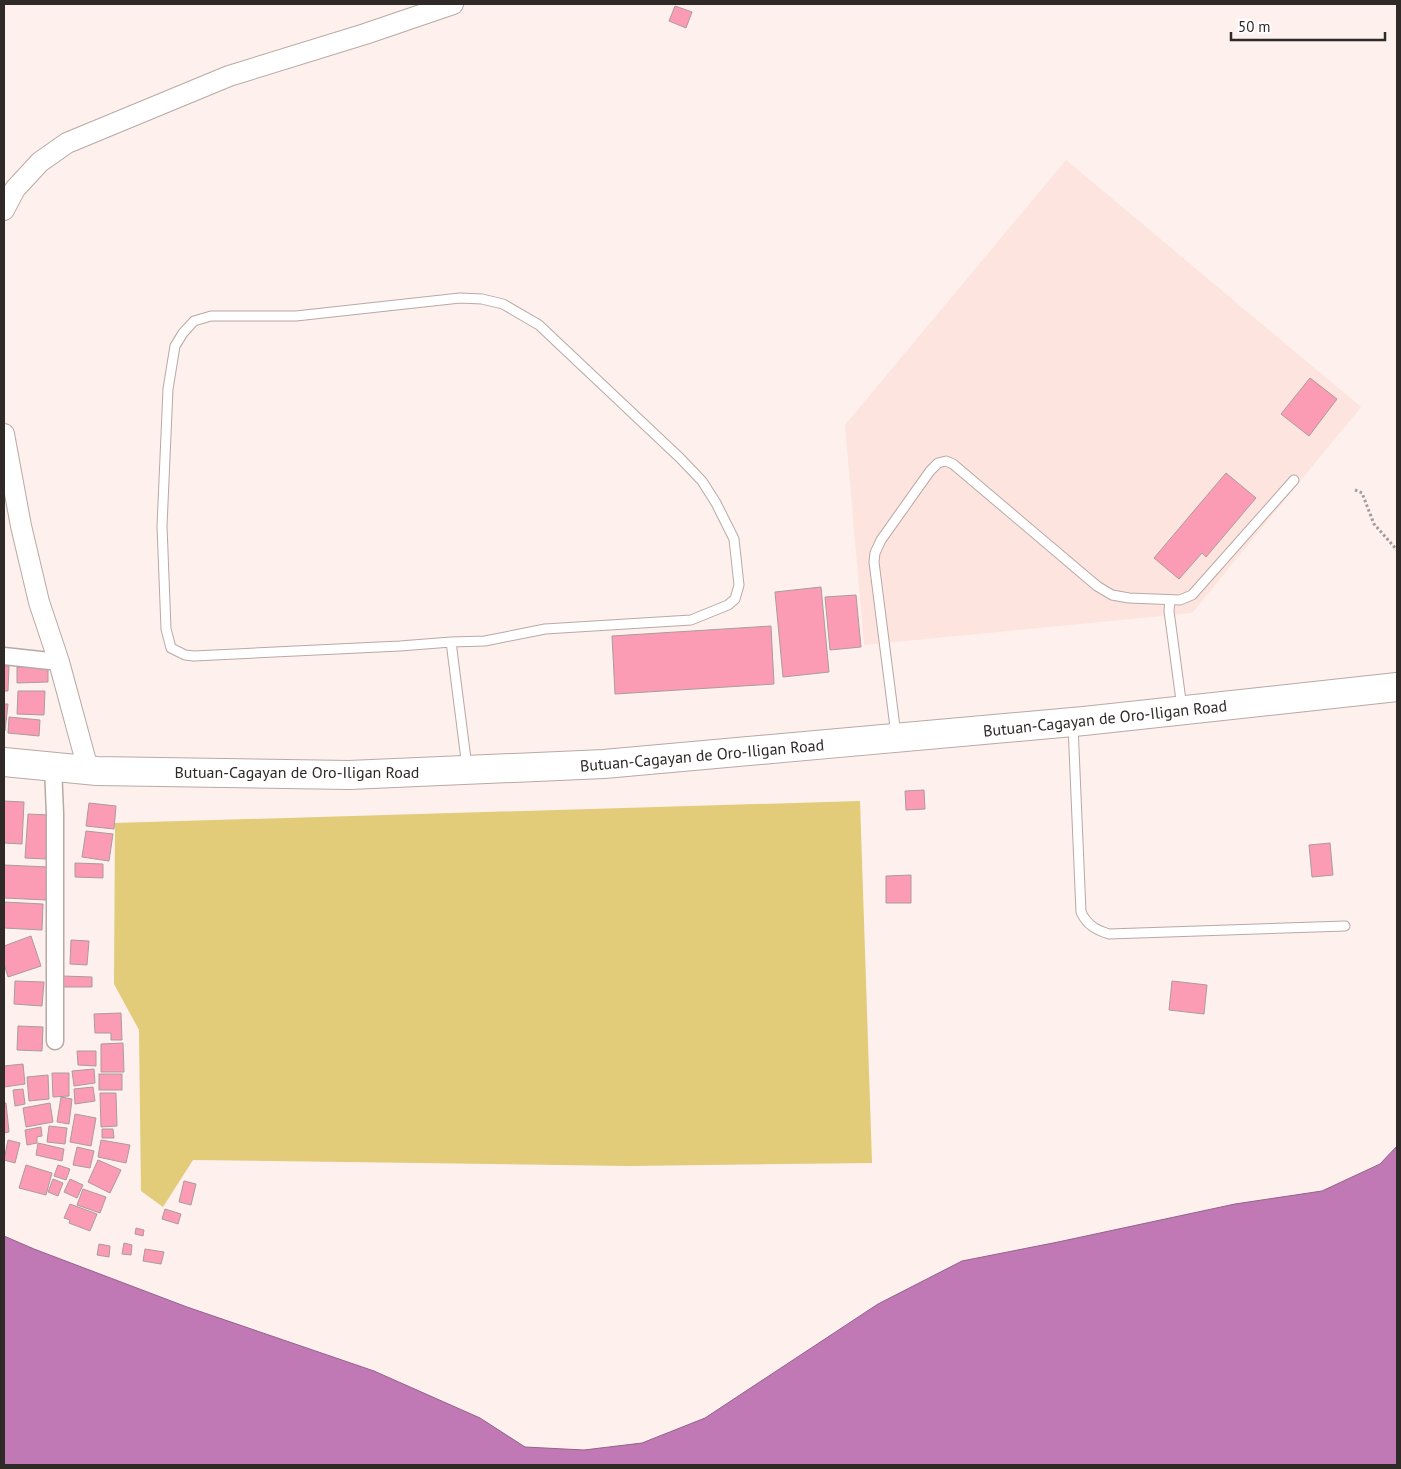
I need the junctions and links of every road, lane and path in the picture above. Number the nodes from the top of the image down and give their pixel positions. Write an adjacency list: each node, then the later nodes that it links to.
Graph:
1 (453, 4): 2 (street)
2 (4, 210)
3 (4, 434): 10 (street)
4 (1294, 480): 7 (lane)
5 (1355, 490): 6 (path)
6 (1397, 550)
7 (1170, 600): 12 (lane); 14 (lane)
8 (451, 642): 8 (lane); 18 (lane)
9 (4, 656): 10 (street)
10 (59, 662): 17 (street)
11 (1397, 687): 12 (highway, Butuan-Cagayan de Oro-Iligan Road)
12 (1182, 710): 13 (highway, Butuan-Cagayan de Oro-Iligan Road)
13 (1073, 722): 14 (highway, Butuan-Cagayan de Oro-Iligan Road); 19 (lane)
14 (896, 738): 18 (highway, Butuan-Cagayan de Oro-Iligan Road)
15 (4, 762): 16 (highway, Butuan-Cagayan de Oro-Iligan Road)
16 (53, 767): 17 (highway, Butuan-Cagayan de Oro-Iligan Road); 20 (street)
17 (88, 769): 18 (highway, Butuan-Cagayan de Oro-Iligan Road)
18 (467, 770)
19 (1345, 926)
20 (55, 1041)

